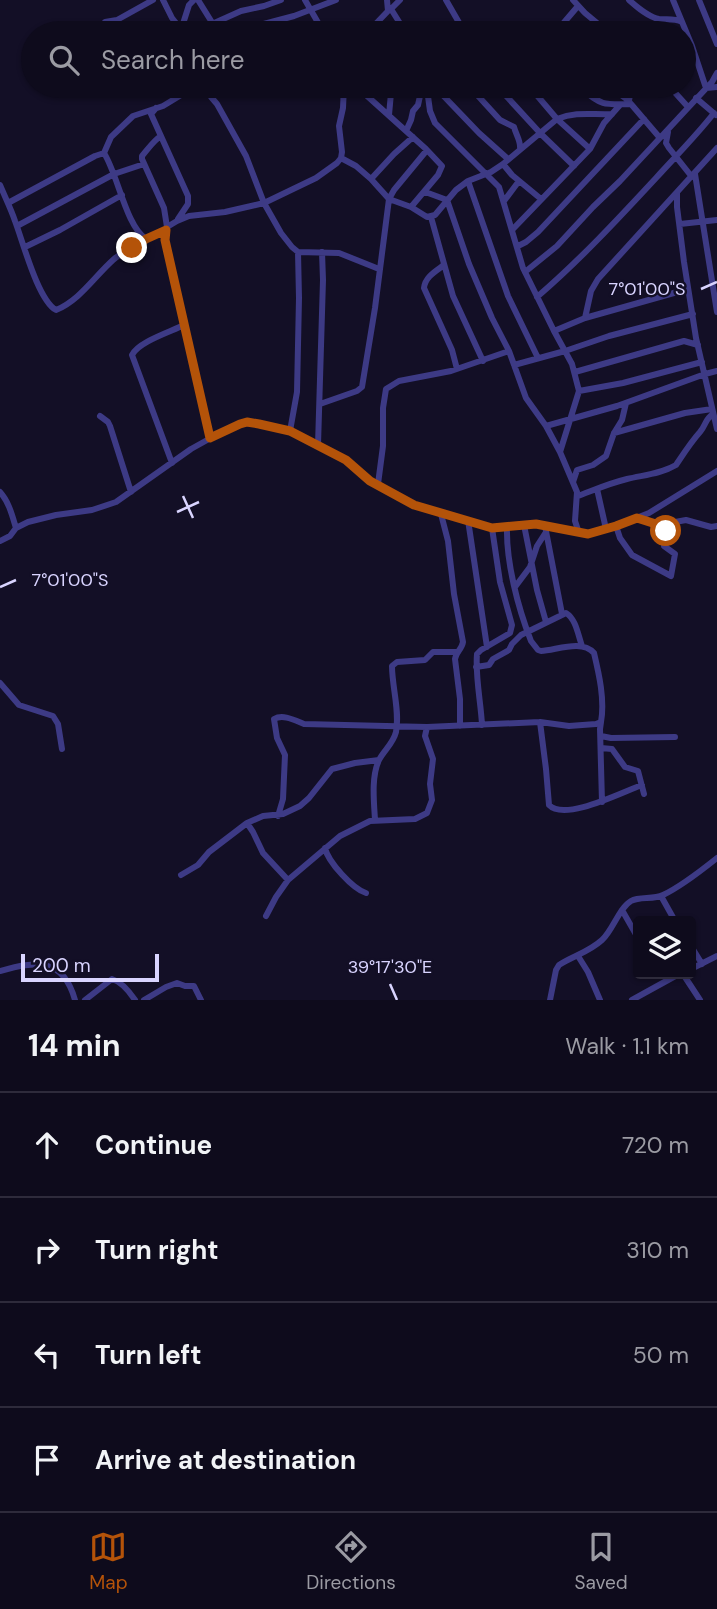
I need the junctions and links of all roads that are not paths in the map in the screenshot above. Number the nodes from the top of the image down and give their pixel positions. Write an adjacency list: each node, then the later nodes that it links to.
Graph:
1 (153, 0): 16 (street)
2 (163, 0): 17 (street)
3 (196, 0): 18 (street); 19 (street)
4 (281, 0): 20 (street)
5 (305, 0): 14 (street)
6 (336, 0): 14 (street)
7 (387, 0): 15 (street)
8 (400, 0): 15 (street)
9 (446, 0): 25 (street)
10 (629, 0): 28 (street)
11 (673, 0): 29 (street)
12 (699, 0): 31 (street)
13 (576, 3): 26 (street); 27 (street)
14 (310, 9): 21 (street); 22 (street)
15 (390, 10): 23 (street); 24 (street)
16 (111, 21)
17 (174, 21)
18 (185, 21)
19 (211, 21)
20 (219, 21)
21 (275, 21)
22 (317, 21)
23 (379, 21)
24 (398, 21)
25 (458, 21)
26 (564, 21)
27 (596, 21)
28 (680, 21)
29 (682, 21)
30 (717, 27): 31 (street)
31 (716, 42)
32 (696, 58): 35 (street)
33 (717, 73): 35 (street)
34 (717, 87): 35 (street)
35 (706, 88): 51 (street)
36 (176, 98): 55 (street)
37 (213, 98): 92 (street)
38 (343, 98): 73 (street)
39 (370, 98): 57 (street)
40 (391, 98): 57 (street)
41 (420, 98): 62 (street)
42 (430, 98): 78 (street)
43 (444, 98): 74 (street)
44 (480, 98): 68 (street)
45 (510, 98): 63 (street)
46 (538, 98): 60 (street)
47 (593, 98): 53 (street)
48 (624, 98): 52 (street)
49 (630, 98): 52 (street)
50 (680, 98): 54 (street)
51 (696, 98): 54 (street); 58 (street)
52 (630, 102): 53 (street); 59 (street)
53 (620, 105): 56 (street)
54 (688, 107): 61 (street)
55 (156, 108): 64 (street); 71 (street)
56 (612, 114): 60 (street); 69 (street)
57 (389, 115): 62 (street)
58 (716, 115): 72 (street)
59 (644, 119): 66 (street); 103 (street)
60 (557, 120): 63 (street); 69 (street)
61 (669, 129): 66 (street); 72 (street)
62 (406, 131): 65 (street)
63 (541, 134): 68 (street); 76 (street)
64 (161, 135): 75 (street); 96 (street)
65 (413, 137): 70 (street); 80 (street)
66 (660, 138): 109 (street)
67 (717, 148): 79 (street)
68 (520, 149): 74 (street)
69 (590, 149): 76 (street)
70 (427, 150): 84 (street); 87 (street)
71 (104, 153): 77 (street); 91 (street)
72 (676, 157): 79 (street); 111 (street)
73 (341, 158): 80 (street); 92 (street)
74 (506, 162): 78 (street); 82 (street)
75 (144, 164): 77 (street); 100 (street)
76 (574, 166): 88 (street)
77 (114, 174): 86 (street); 99 (street)
78 (486, 174): 81 (street); 90 (street)
79 (693, 175): 85 (street); 97 (street)
80 (371, 179): 87 (street)
81 (468, 181): 89 (street); 120 (street)
82 (519, 181): 88 (street); 90 (street)
83 (0, 185): 91 (street)
84 (422, 193): 89 (street); 93 (street)
85 (677, 193): 98 (street); 114 (street)
86 (122, 195): 102 (street); 104 (street)
87 (388, 199): 93 (street); 108 (street)
88 (541, 199): 101 (street)
89 (447, 200): 94 (street); 118 (street)
90 (504, 201): 101 (street)
91 (8, 203): 99 (street)
92 (264, 203): 96 (street); 105 (street)
93 (411, 207): 94 (street)
94 (430, 217): 107 (street)
95 (717, 220): 97 (street)
96 (177, 221): 100 (street)
97 (702, 223): 98 (street); 112 (street)
98 (680, 224): 110 (street)
99 (17, 226): 104 (street)
100 (166, 229): 102 (street); 115 (street)
101 (513, 229): 103 (street)
102 (146, 239): 104 (street)
103 (518, 246): 109 (street)
104 (25, 247)
105 (298, 252): 106 (street); 136 (street)
106 (322, 252): 108 (street); 130 (street)
107 (444, 265): 121 (street); 124 (street)
108 (379, 269): 130 (street)
109 (525, 272): 111 (street)
110 (688, 289): 113 (street); 114 (street)
111 (537, 297): 116 (street)
112 (717, 312)
113 (693, 314): 117 (street); 119 (street)
114 (585, 317): 116 (street)
115 (184, 325): 138 (street); 141 (street)
116 (554, 331): 119 (street)
117 (698, 345): 122 (street); 126 (street)
118 (509, 351): 121 (street); 123 (street)
119 (565, 351): 120 (street); 126 (street)
120 (538, 358): 123 (street)
121 (483, 360): 124 (street)
122 (702, 362): 127 (street); 128 (street)
123 (514, 365): 134 (street)
124 (457, 369): 144 (street)
125 (717, 371): 127 (street)
126 (575, 372): 128 (street)
127 (705, 374): 129 (street); 131 (street)
128 (579, 391): 133 (street)
129 (626, 403): 133 (street); 137 (street)
130 (320, 404): 139 (street)
131 (713, 412): 135 (street); 137 (street); 145 (street)
132 (100, 416): 147 (street)
133 (569, 420): 134 (street); 140 (street)
134 (546, 426): 140 (street)
135 (717, 429)
136 (290, 431): 138 (street); 139 (street)
137 (614, 433): 143 (street)
138 (210, 438): 141 (street)
139 (318, 445): 144 (street)
140 (560, 452): 143 (street)
141 (172, 463): 147 (street)
142 (717, 471): 150 (street)
143 (573, 482): 148 (street)
144 (378, 484): 149 (street)
145 (597, 489): 148 (street); 160 (street)
146 (0, 492): 157 (street)
147 (131, 492): 157 (street)
148 (578, 496): 161 (street)
149 (441, 514): 151 (street); 170 (street)
150 (637, 518): 153 (street); 154 (street)
151 (468, 520): 158 (street); 169 (street)
152 (524, 525): 155 (street); 159 (street); 163 (street)
153 (659, 525): 154 (street); 156 (street)
154 (616, 526): 160 (street)
155 (508, 527): 158 (street); 164 (street)
156 (716, 527)
157 (16, 528): 162 (street)
158 (492, 528): 169 (street)
159 (545, 529): 161 (street); 163 (street); 165 (street)
160 (606, 530): 161 (street)
161 (579, 533)
162 (0, 541)
163 (531, 564): 164 (street); 166 (street)
164 (516, 587): 167 (street)
165 (562, 614): 166 (street); 168 (street)
166 (546, 622): 167 (street)
167 (528, 632): 168 (street); 171 (street)
168 (582, 646): 174 (street)
169 (487, 647): 171 (street)
170 (458, 652): 176 (street); 177 (street)
171 (476, 667): 175 (street)
172 (0, 683): 182 (street)
173 (540, 722): 174 (street); 175 (street); 186 (street)
174 (601, 722): 179 (street)
175 (482, 725): 177 (street)
176 (397, 726): 178 (street); 183 (street); 187 (street)
177 (460, 726): 178 (street)
178 (427, 727): 188 (street)
179 (601, 736): 180 (street); 181 (street)
180 (675, 737)
181 (601, 748): 184 (street); 186 (street)
182 (62, 749)
183 (379, 760): 187 (street); 188 (street)
184 (642, 785): 185 (street); 186 (street)
185 (644, 794)
186 (602, 802)
187 (278, 816): 189 (street)
188 (375, 820): 190 (street)
189 (247, 823): 192 (street); 193 (street)
190 (325, 848): 193 (street); 194 (street)
191 (717, 858): 195 (street)
192 (181, 875)
193 (288, 880): 197 (street)
194 (366, 893)
195 (661, 896): 196 (street); 198 (street)
196 (622, 910): 199 (street); 201 (street)
197 (266, 916)
198 (672, 916)
199 (633, 929)
200 (696, 954): 203 (street)
201 (578, 956): 214 (street); 215 (street)
202 (717, 956): 203 (street)
203 (702, 964): 204 (street)
204 (696, 967)
205 (0, 971): 208 (street)
206 (661, 979): 216 (street)
207 (685, 979): 217 (street)
208 (72, 990): 209 (street); 210 (street)
209 (75, 1000)
210 (85, 1000): 211 (street)
211 (135, 1000)
212 (144, 1000): 213 (street)
213 (201, 1000)
214 (550, 1000)
215 (600, 1000)
216 (632, 1000)
217 (700, 1000)

